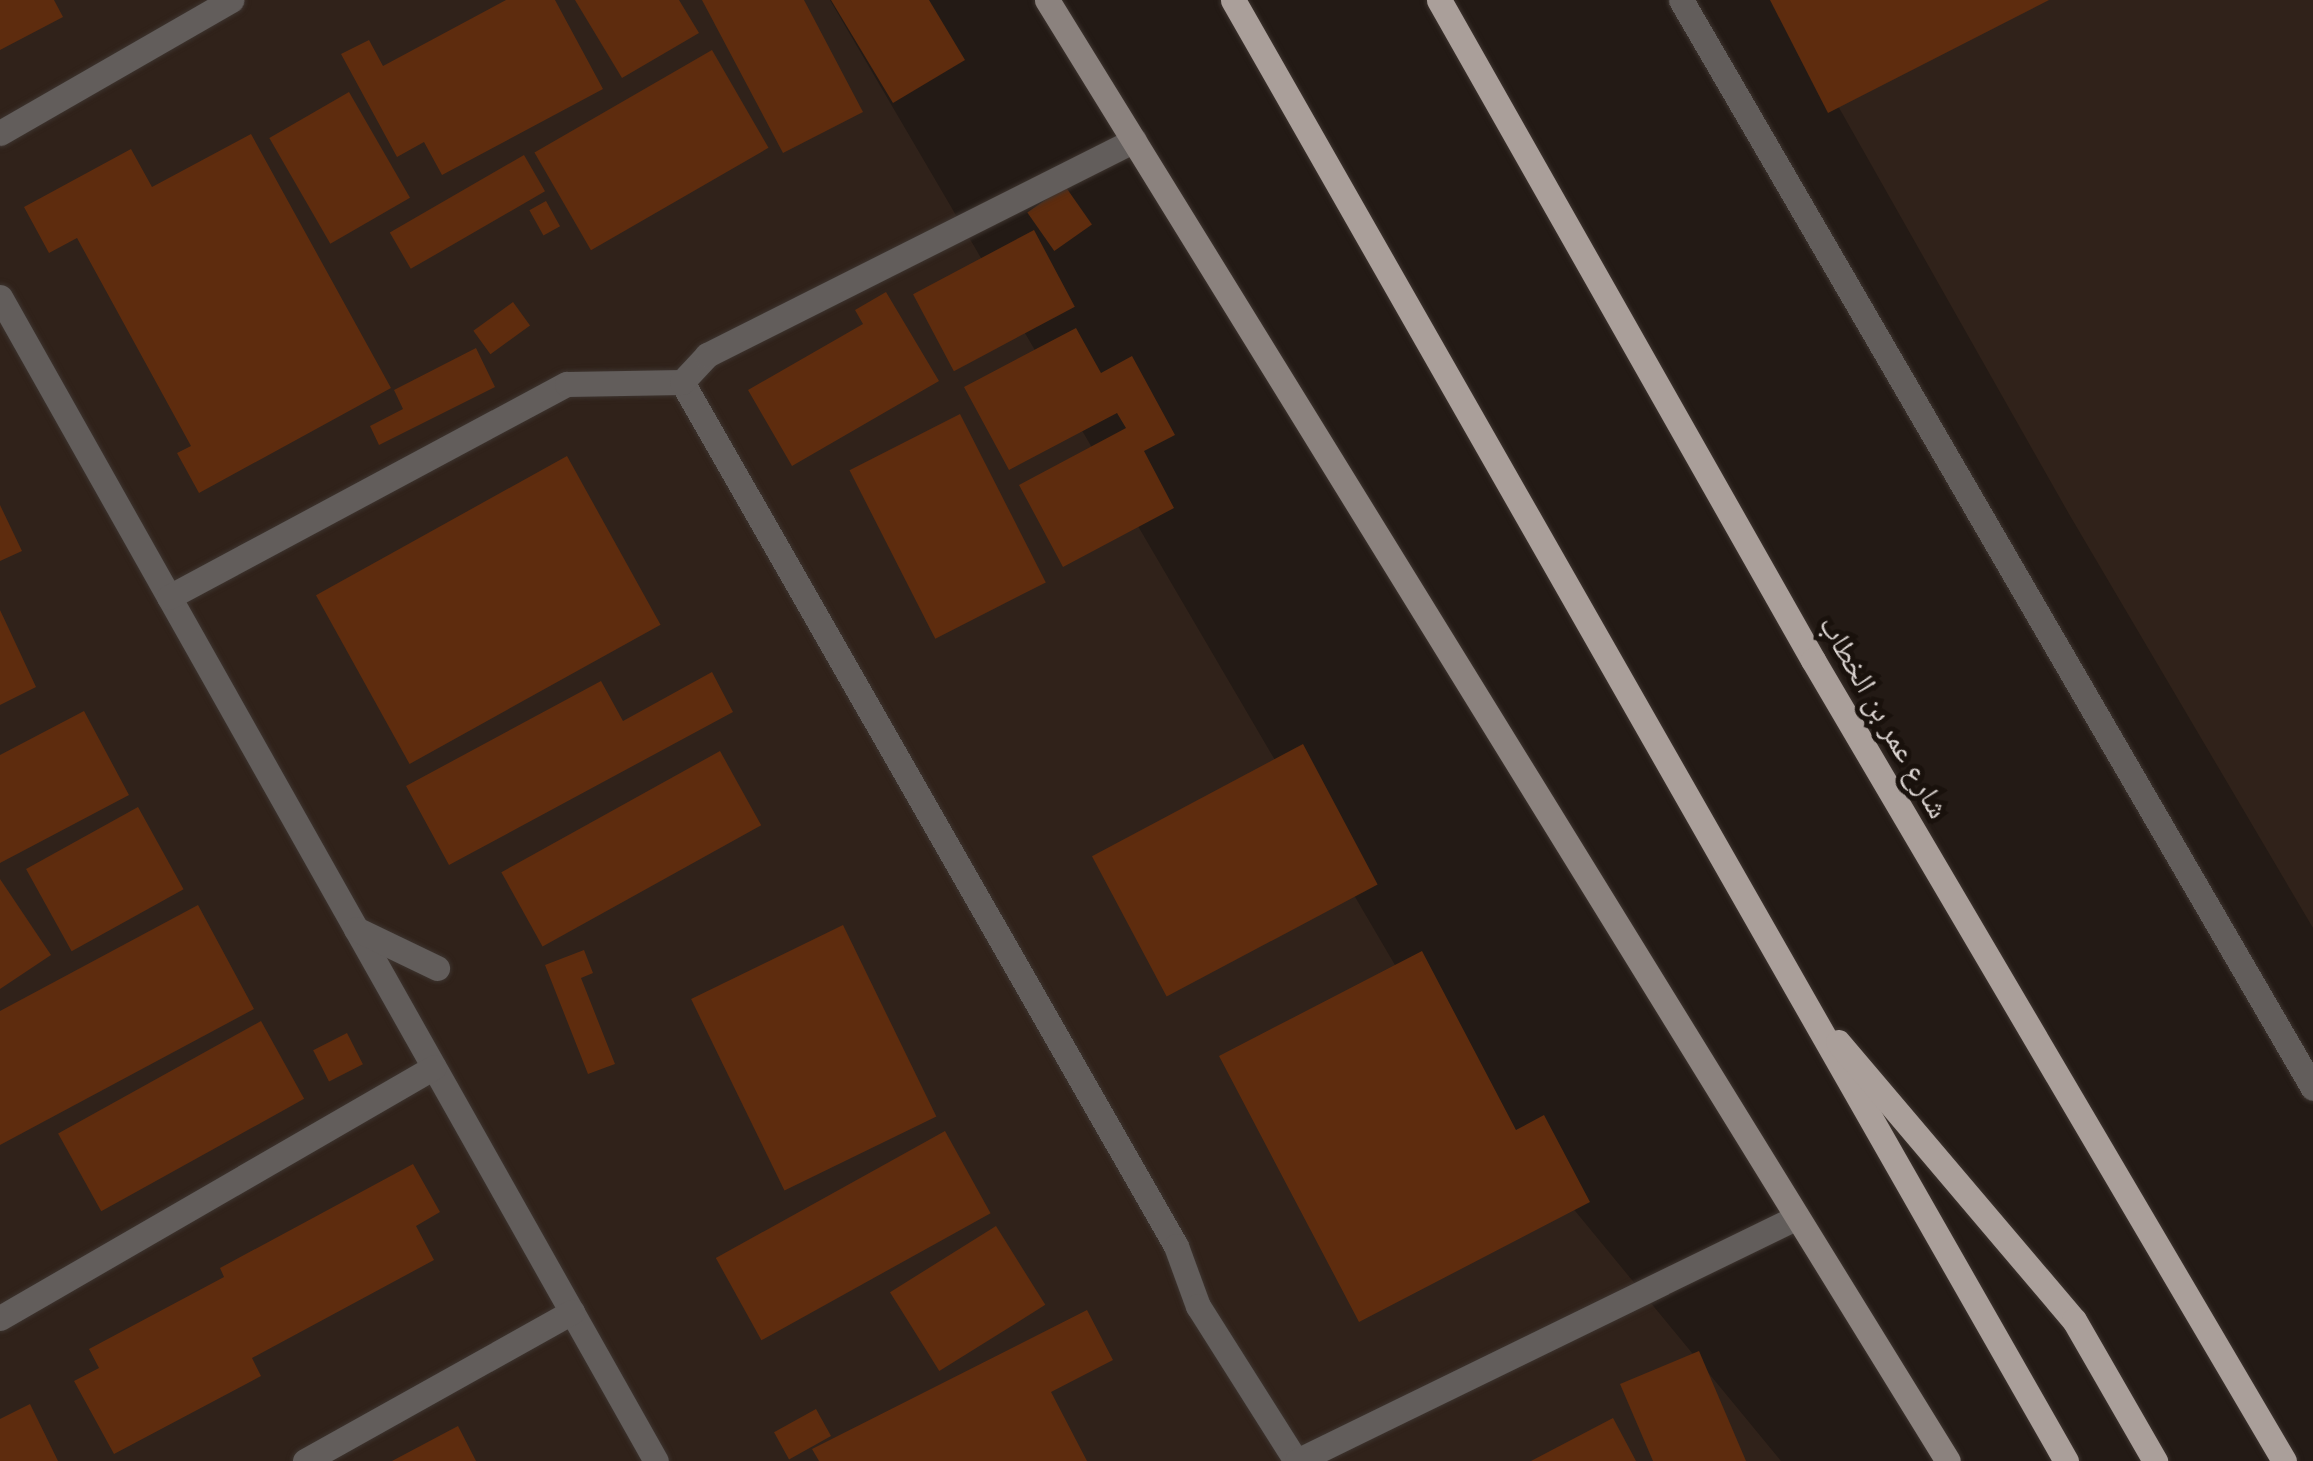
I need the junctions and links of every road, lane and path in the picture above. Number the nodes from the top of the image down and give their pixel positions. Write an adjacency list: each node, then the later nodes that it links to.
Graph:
1 (230, 0): 6 (street)
2 (1048, 0): 7 (street)
3 (1233, 0): 13 (main road)
4 (1439, 0): 25 (main road, شارع عمر بن الخطاب)
5 (1680, 0): 15 (street)
6 (0, 133)
7 (1134, 140): 9 (street); 16 (street)
8 (0, 298): 10 (street)
9 (682, 382): 10 (street); 21 (street)
10 (170, 598): 11 (street)
11 (356, 929): 12 (street); 14 (street)
12 (437, 968)
13 (1796, 992): 23 (main road); 24 (main road)
14 (434, 1067): 17 (street); 18 (street)
15 (2313, 1088)
16 (1797, 1217): 21 (street); 22 (street)
17 (572, 1312): 19 (street); 20 (street)
18 (0, 1318)
19 (304, 1461)
20 (656, 1461)
21 (1296, 1461)
22 (1948, 1461)
23 (2066, 1461)
24 (2155, 1461)
25 (2284, 1461)

